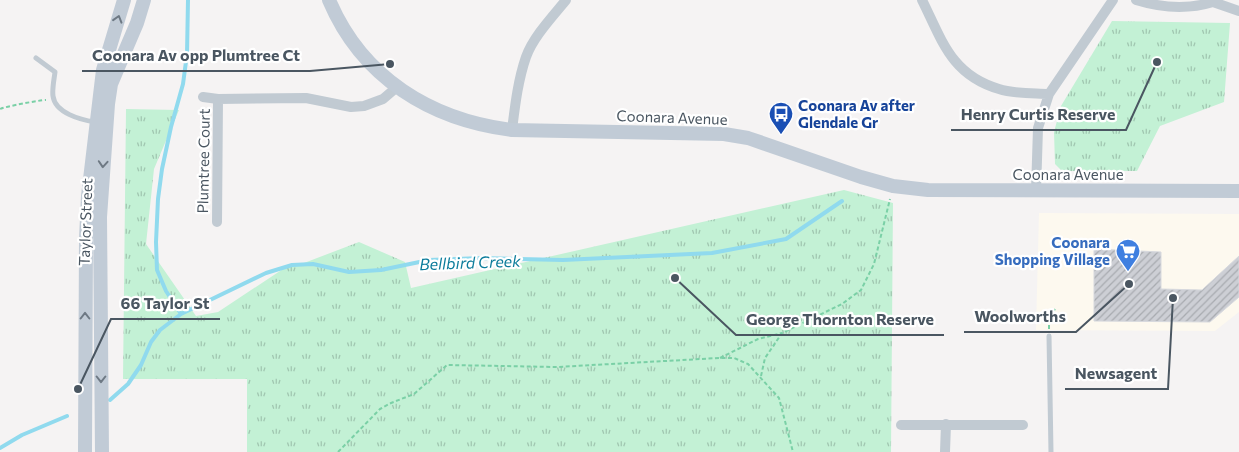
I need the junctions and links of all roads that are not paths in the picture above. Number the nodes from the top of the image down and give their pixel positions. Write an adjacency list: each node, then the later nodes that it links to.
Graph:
1 (124, 0): 15 (street, Taylor Street, one-way to 1)
2 (144, 0): 25 (street, Taylor Street, one-way to 25)
3 (329, 0): 11 (street, Coonara Avenue)
4 (566, 0): 16 (street)
5 (922, 0): 12 (street)
6 (1113, 0): 12 (street)
7 (1136, 0): 8 (street)
8 (1214, 1): 9 (street)
9 (1239, 11)
10 (36, 58): 15 (lane)
11 (397, 87): 14 (street, Plumtree Court); 16 (street, Coonara Avenue)
12 (1049, 94): 17 (street)
13 (203, 97): 14 (street, Plumtree Court)
14 (218, 99): 19 (street, Plumtree Court)
15 (97, 122): 24 (street, Taylor Street, one-way to 15)
16 (512, 130): 17 (street, Coonara Avenue)
17 (1036, 191): 18 (street, Coonara Avenue)
18 (1239, 191)
19 (217, 222)
20 (1049, 336): 27 (lane)
21 (946, 424): 22 (street); 23 (street); 26 (street)
22 (902, 425)
23 (1023, 425)
24 (85, 452)
25 (102, 452)
26 (946, 452)
27 (1050, 452)

